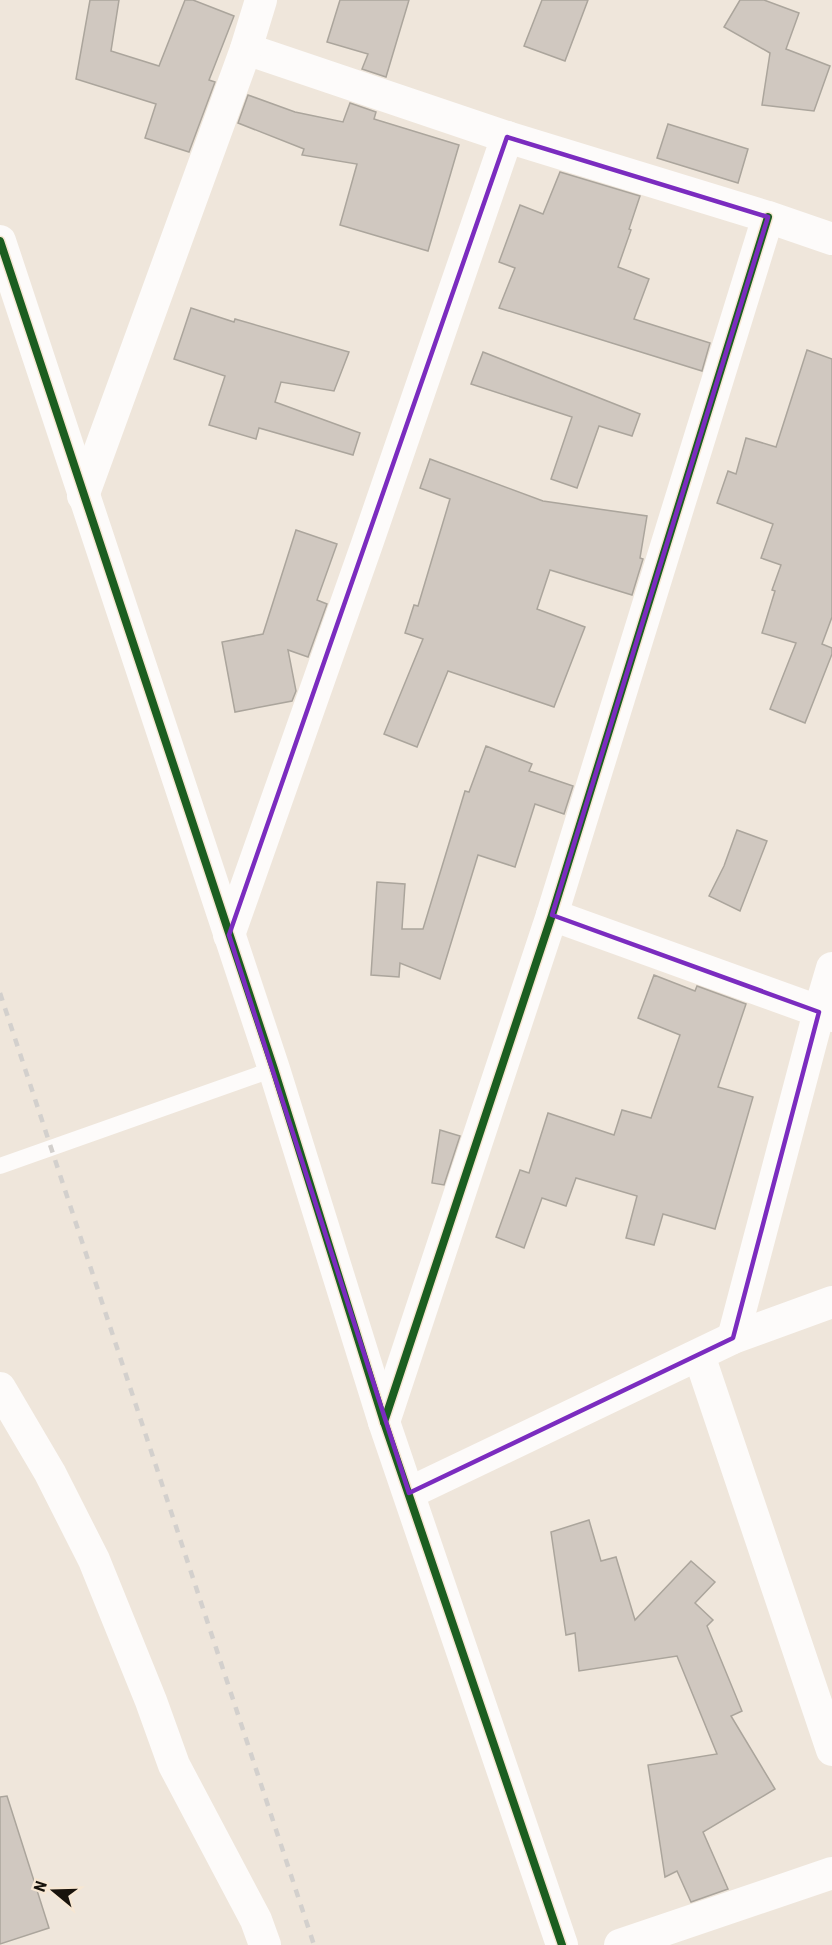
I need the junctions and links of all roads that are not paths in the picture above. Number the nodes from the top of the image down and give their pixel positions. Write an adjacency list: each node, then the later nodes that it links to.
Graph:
1 (261, 0): 2 (street)
2 (246, 49): 3 (street); 7 (street)
3 (507, 137): 4 (street); 9 (street)
4 (768, 217): 5 (street); 8 (street)
5 (832, 239)
6 (0, 242): 7 (street)
7 (83, 496): 9 (street)
8 (552, 915): 11 (street); 18 (street)
9 (229, 935): 12 (street)
10 (832, 968): 11 (street)
11 (825, 1014): 15 (street)
12 (274, 1069): 13 (lane); 18 (street)
13 (0, 1166)
14 (832, 1302): 15 (street)
15 (733, 1338): 16 (street)
16 (699, 1354): 19 (street); 20 (street)
17 (0, 1388): 22 (street)
18 (384, 1422): 19 (street)
19 (409, 1493): 23 (street)
20 (832, 1750)
21 (832, 1873): 24 (street)
22 (265, 1945)
23 (562, 1945)
24 (620, 1945)

